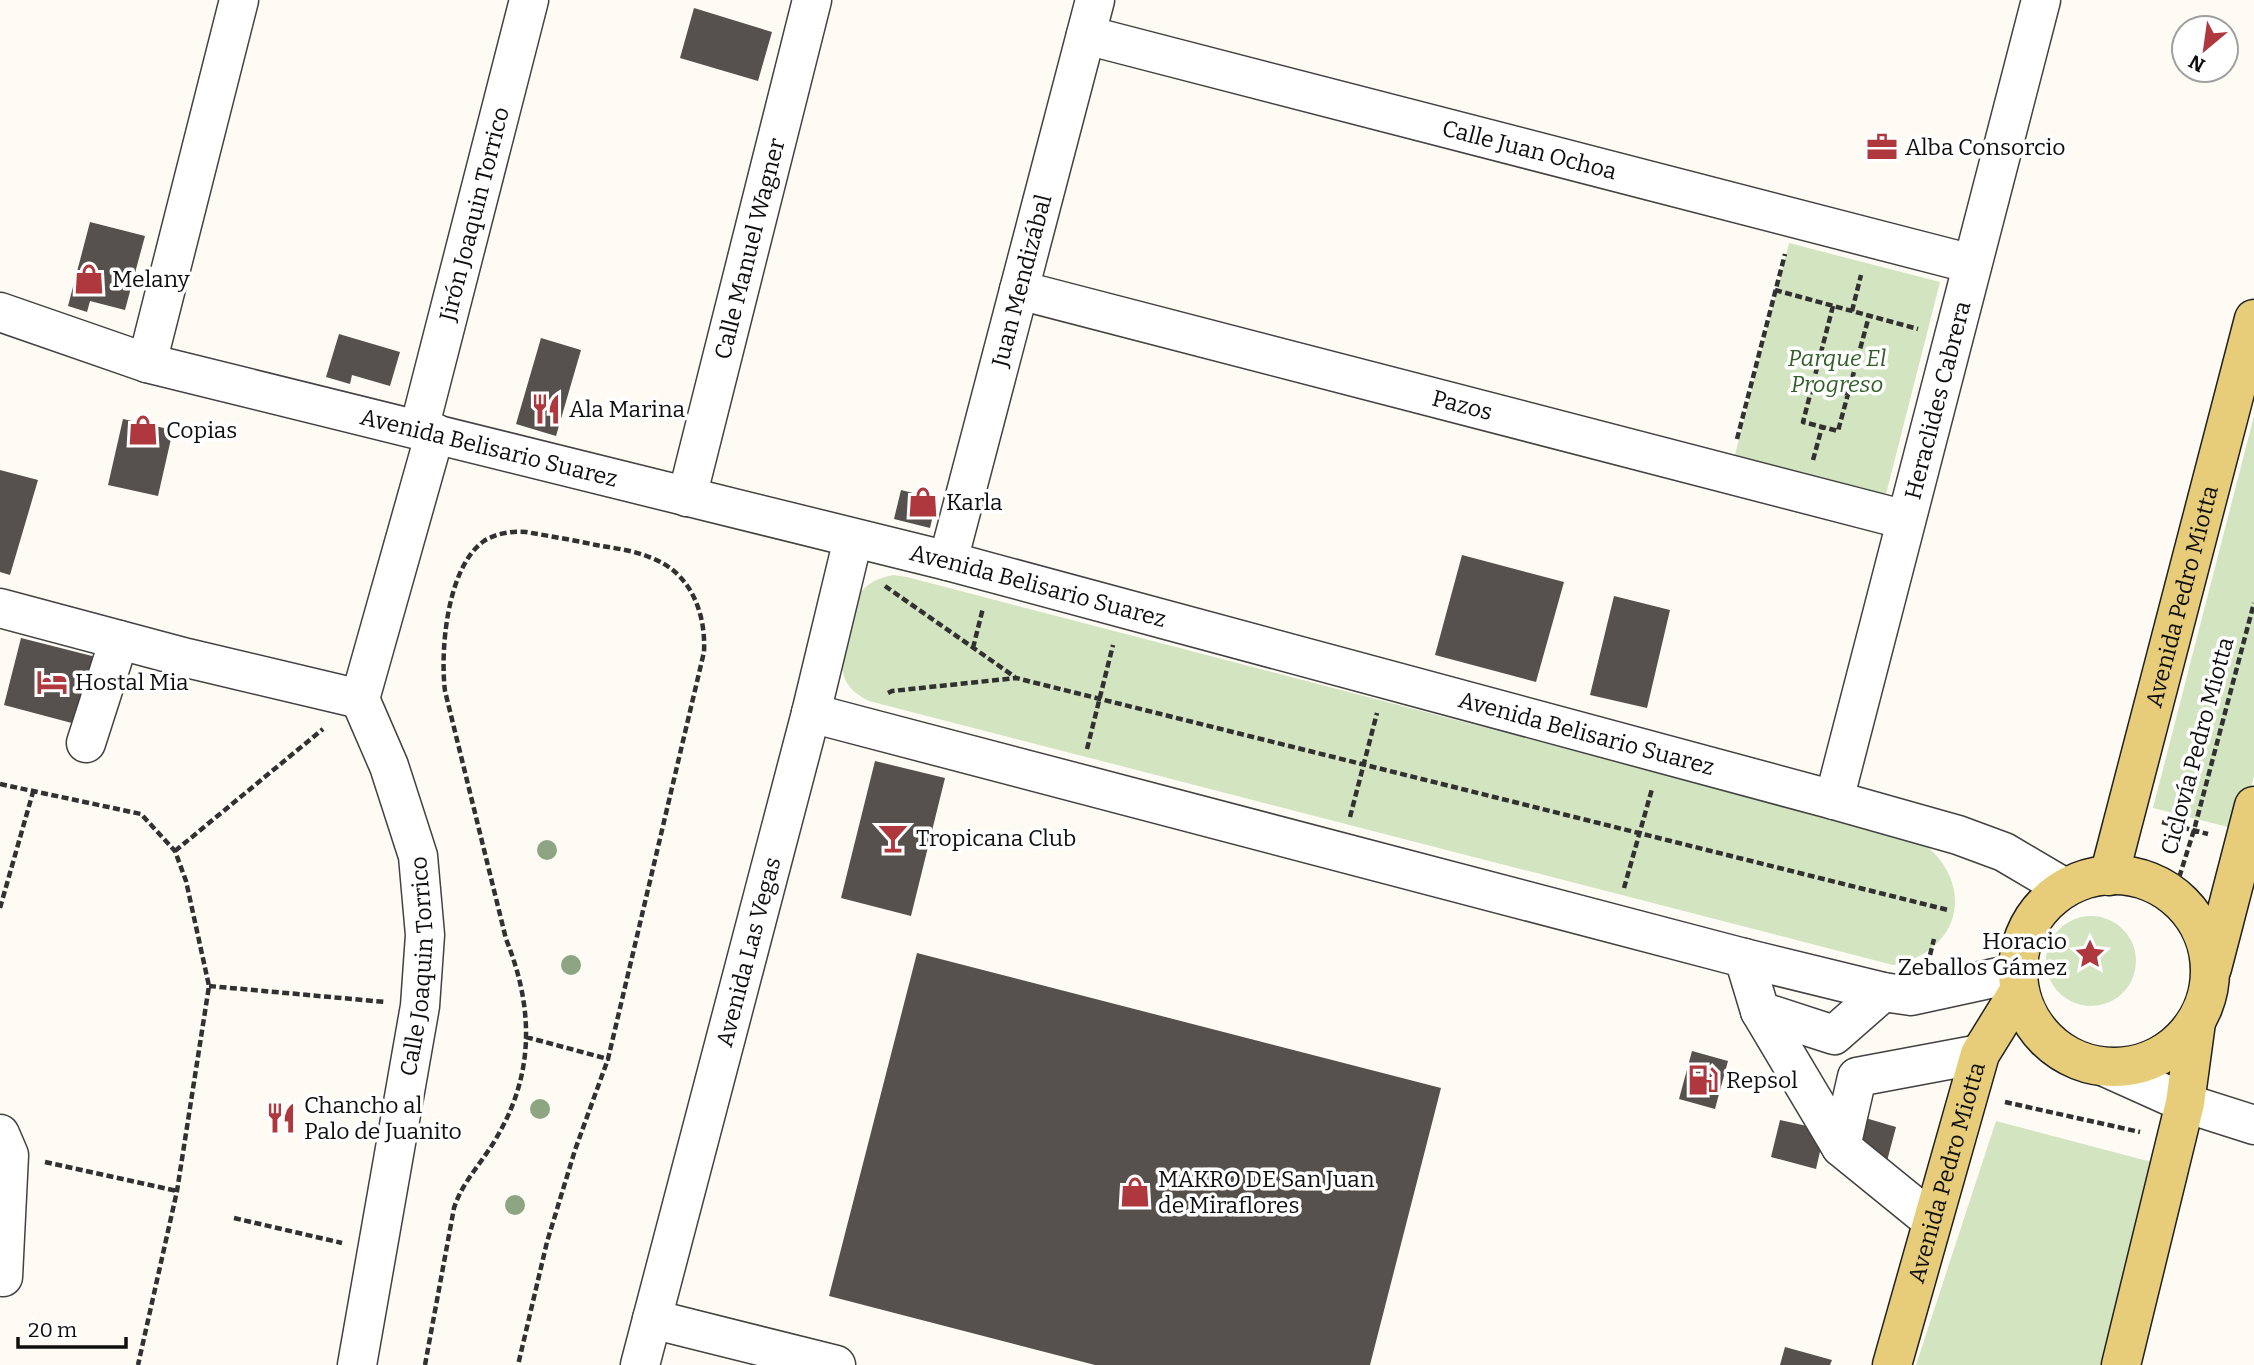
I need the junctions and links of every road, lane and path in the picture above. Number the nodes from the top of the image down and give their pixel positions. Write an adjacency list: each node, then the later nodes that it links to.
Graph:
1 (239, 0): 17 (street)
2 (529, 0): 21 (street, Jirón Joaquin Torrico)
3 (812, 0): 24 (street, Calle Manuel Wagner)
4 (2041, 0): 7 (street, Heraclides Cabrera)
5 (1091, 18): 6 (street, Calle Juan Ochoa); 9 (street, Juan Mendizábal)
6 (1794, 218): 7 (street, Calle Juan Ochoa); 10 (path)
7 (1972, 264): 25 (street, Heraclides Cabrera)
8 (1864, 266): 12 (path)
9 (1019, 290): 23 (street, Pazos); 27 (street, Juan Mendizábal)
10 (1775, 290): 11 (path); 23 (path)
11 (1833, 306): 12 (path); 18 (path)
12 (1852, 311): 14 (path)
13 (0, 312): 17 (street, Avenida Belisario Suarez)
14 (1869, 316): 16 (path); 19 (path)
15 (2254, 319): 47 (main road, Avenida Pedro Miotta)
16 (1926, 331)
17 (147, 363): 21 (street, Avenida Belisario Suarez)
18 (1812, 386): 19 (path); 20 (path)
19 (1849, 394): 20 (path)
20 (1822, 427): 22 (path)
21 (427, 431): 24 (street, Avenida Belisario Suarez); 34 (street, Jirón Joaquin Torrico)
22 (1813, 463)
23 (1728, 474): 25 (street, Pazos)
24 (687, 497): 26 (street, Avenida Belisario Suarez)
25 (1906, 520): 45 (street, Heraclides Cabrera)
26 (853, 539): 27 (street, Avenida Belisario Suarez); 37 (street, Avenida Las Vegas)
27 (948, 561): 45 (street, Avenida Belisario Suarez)
28 (894, 583): 33 (path)
29 (2254, 603): 49 (path, Ciclovía Pedro Miotta)
30 (0, 608): 32 (street)
31 (1115, 637): 35 (path)
32 (119, 640): 34 (street); 39 (street)
33 (1016, 678): 35 (path); 38 (path)
34 (360, 699): 52 (path); 68 (street, Calle Joaquin Torrico)
35 (1100, 699): 40 (path); 41 (path)
36 (1379, 705): 41 (path)
37 (811, 713): 38 (street); 86 (street, Avenida Las Vegas)
38 (868, 729): 63 (street)
39 (86, 743)
40 (1086, 753)
41 (1364, 765): 48 (path); 50 (path)
42 (1655, 777): 50 (path)
43 (0, 784): 44 (path)
44 (33, 792): 52 (path); 58 (path)
45 (1834, 800): 54 (street, Avenida Belisario Suarez)
46 (2254, 806): 51 (main road)
47 (2127, 814): 49 (path); 53 (main road, Avenida Pedro Miotta)
48 (1349, 821)
49 (2194, 830): 51 (path); 56 (path, Ciclovía Pedro Miotta)
50 (1639, 834): 55 (path); 59 (path)
51 (2243, 842): 64 (main road)
52 (175, 851): 66 (path)
53 (2109, 876): 54 (main road); 56 (main road)
54 (2065, 888): 65 (main road)
55 (1623, 893)
56 (2173, 897): 64 (main road)
57 (1948, 903): 59 (path)
58 (0, 908)
59 (1948, 911): 60 (path)
60 (1945, 918)
61 (1938, 933): 62 (path)
62 (1922, 951)
63 (1744, 958): 67 (street); 69 (street)
64 (2210, 977): 70 (main road)
65 (2018, 982): 67 (street); 73 (main road, Avenida Pedro Miotta); 75 (main road)
66 (209, 986): 68 (path); 81 (path)
67 (1883, 992): 71 (street)
68 (420, 1006): 84 (street, Calle Joaquin Torrico)
69 (1760, 1011): 71 (street); 80 (street)
70 (2196, 1022): 75 (main road); 77 (main road)
71 (1834, 1035): 76 (street)
72 (526, 1037): 74 (path); 74 (path); 89 (path)
73 (1980, 1054): 76 (street); 83 (main road, Avenida Pedro Miotta)
74 (608, 1059): 90 (path)
75 (2105, 1067): 77 (street)
76 (1857, 1077): 80 (street)
77 (2185, 1102): 78 (street); 94 (main road)
78 (2254, 1125)
79 (5, 1144): 81 (path); 85 (street)
80 (1841, 1147): 83 (street)
81 (177, 1191): 87 (path)
82 (234, 1218): 84 (path)
83 (1932, 1221): 93 (main road, Avenida Pedro Miotta)
84 (377, 1251): 88 (street, Calle Joaquin Torrico)
85 (2, 1277)
86 (652, 1319): 91 (street, Avenida Las Vegas); 92 (street)
87 (138, 1365)
88 (358, 1365)
89 (425, 1365)
90 (518, 1365)
91 (640, 1365)
92 (836, 1365)
93 (1892, 1365)
94 (2121, 1365)

